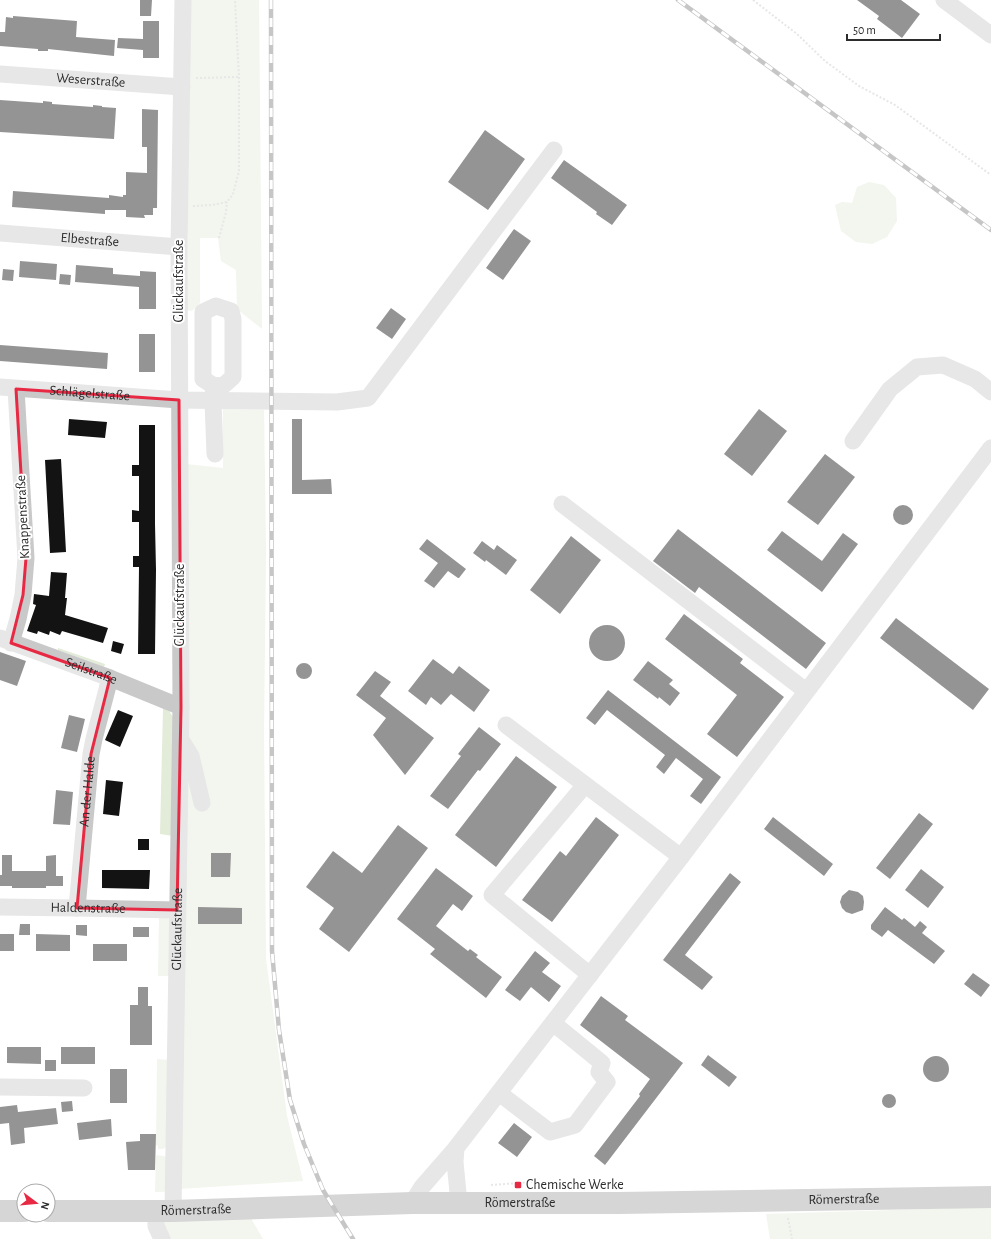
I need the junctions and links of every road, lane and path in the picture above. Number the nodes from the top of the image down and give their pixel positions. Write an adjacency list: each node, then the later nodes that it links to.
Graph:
1 (183, 0): 8 (street, Glückaufstraße)
2 (235, 0): 7 (path)
3 (753, 0): 10 (path)
4 (944, 0): 5 (street)
5 (991, 35)
6 (0, 74): 8 (street, Weserstraße)
7 (239, 77): 8 (path); 11 (path)
8 (182, 82): 12 (street, Glückaufstraße)
9 (554, 150): 18 (street, Schlägelstraße)
10 (991, 175)
11 (226, 202): 12 (path); 14 (path)
12 (180, 207): 15 (street, Glückaufstraße)
13 (0, 233): 15 (street, Elbestraße)
14 (219, 238)
15 (179, 247): 19 (street, Glückaufstraße)
16 (8, 388): 19 (street, Schlägelstraße); 24 (street, Knappenstraße)
17 (991, 392): 20 (street)
18 (213, 393): 19 (street, Schlägelstraße); 22 (street)
19 (179, 400): 27 (street, Glückaufstraße)
20 (853, 441)
21 (991, 448): 26 (street)
22 (215, 454)
23 (562, 504): 26 (street)
24 (6, 641): 25 (street, Seilstraße)
25 (110, 678): 27 (street, Seilstraße); 34 (street, An der Halde)
26 (806, 691): 32 (street)
27 (181, 707): 29 (street, Glückaufstraße)
28 (506, 726): 30 (street)
29 (180, 738): 31 (street); 35 (street, Glückaufstraße)
30 (585, 785): 32 (street); 36 (street)
31 (202, 803)
32 (681, 857): 36 (street)
33 (0, 908): 34 (street, Haldenstraße)
34 (77, 908): 35 (street, Haldenstraße)
35 (177, 910): 49 (street, Glückaufstraße)
36 (590, 975): 37 (street)
37 (553, 1023): 40 (street); 40 (street)
38 (0, 1087): 39 (street)
39 (84, 1088)
40 (499, 1093): 41 (street)
41 (456, 1148): 44 (street); 45 (street)
42 (991, 1197): 43 (main road, Römerstraße)
43 (785, 1200): 45 (main road, Römerstraße); 51 (path)
44 (412, 1202): 45 (main road, Römerstraße); 49 (main road, Römerstraße)
45 (459, 1202)
46 (0, 1211): 47 (main road)
47 (16, 1211)
48 (56, 1211): 49 (main road, Römerstraße)
49 (165, 1211): 50 (street, Glückaufstraße)
50 (162, 1239)
51 (792, 1239)

